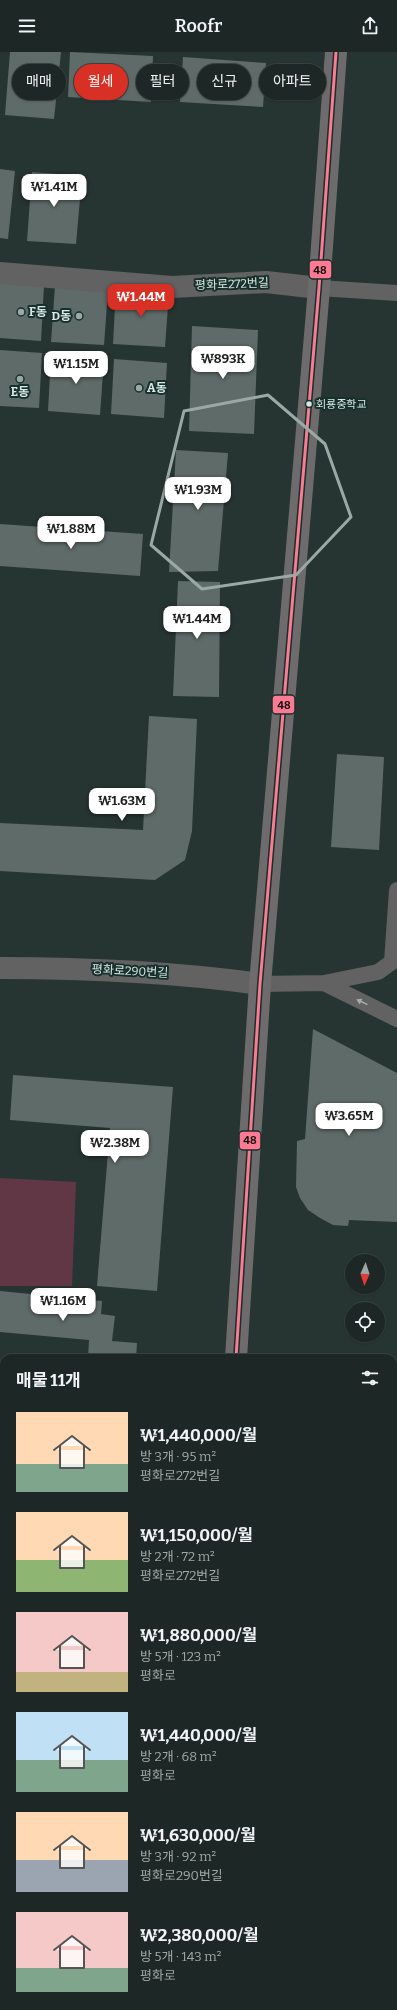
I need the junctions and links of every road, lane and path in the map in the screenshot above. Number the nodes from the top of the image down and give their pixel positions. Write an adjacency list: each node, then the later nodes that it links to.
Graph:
1 (336, 52): 3 (main road)
2 (0, 273): 3 (street, 평화로272번길)
3 (319, 288): 4 (lane); 9 (main road)
4 (397, 294)
5 (397, 890): 6 (lane)
6 (395, 958): 8 (lane)
7 (0, 968): 9 (street, 평화로290번길)
8 (324, 983): 9 (lane); 10 (lane, one-way to 8)
9 (260, 984): 11 (main road)
10 (397, 1019)
11 (236, 1354)

